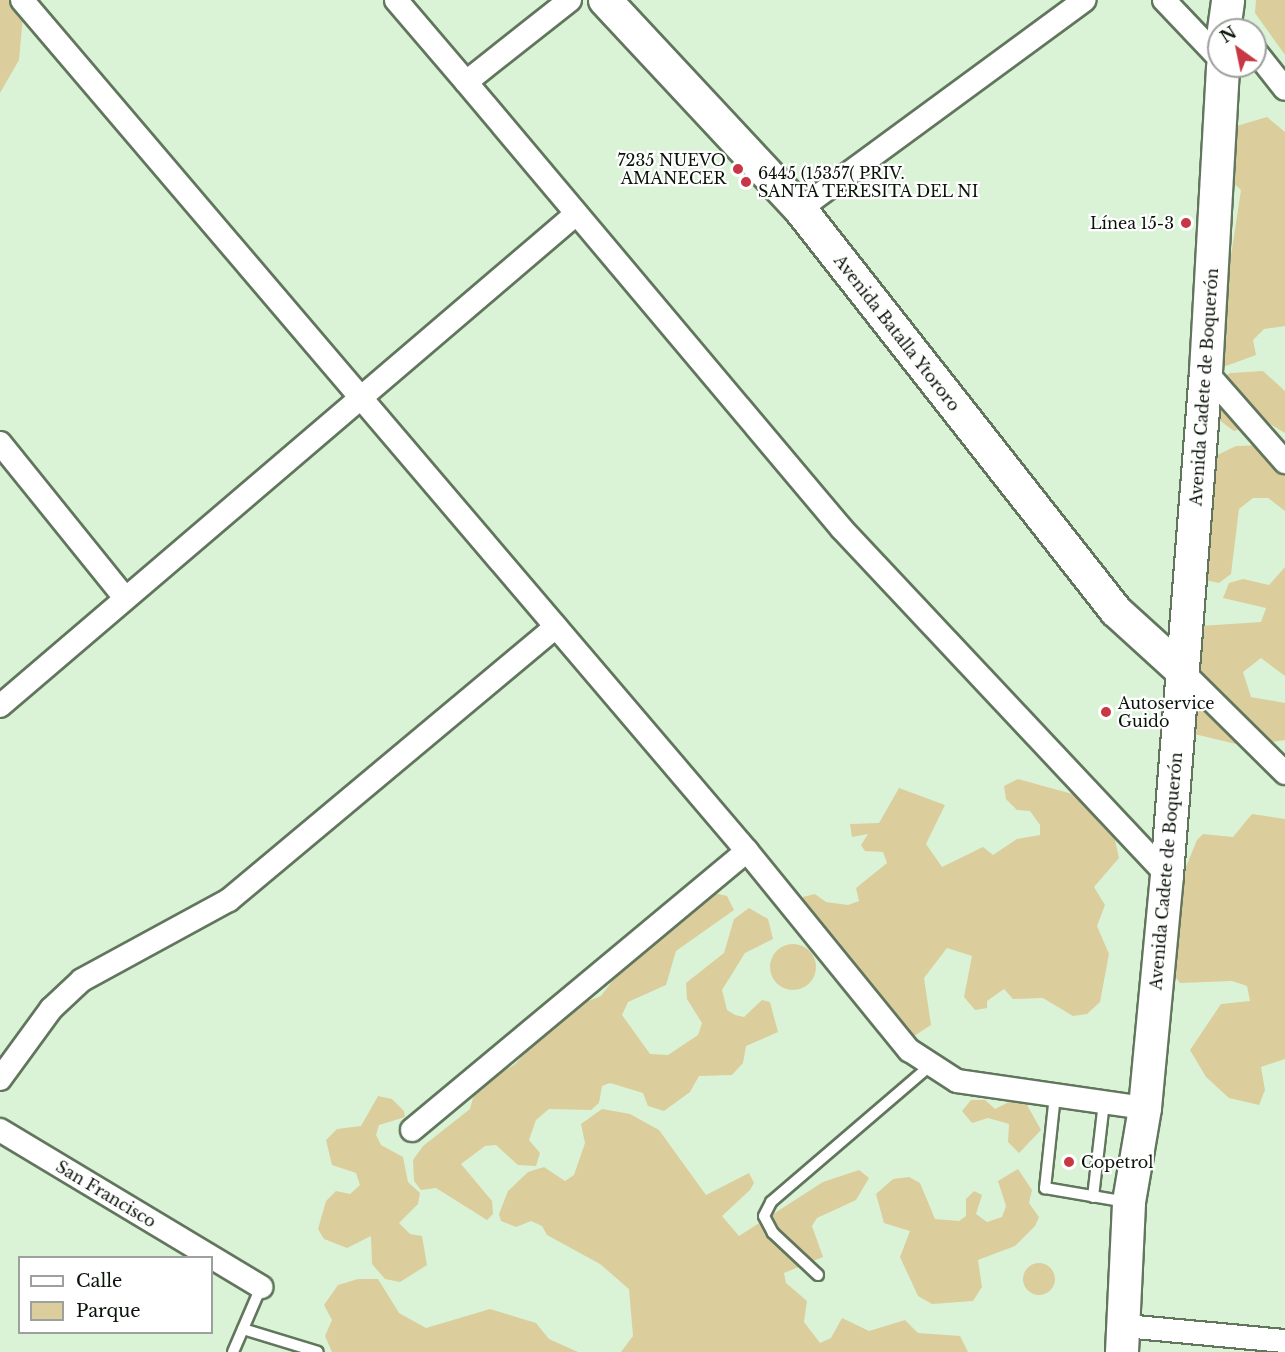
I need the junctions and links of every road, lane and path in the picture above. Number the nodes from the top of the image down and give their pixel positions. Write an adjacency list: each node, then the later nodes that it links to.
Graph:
1 (22, 0): 15 (street)
2 (396, 0): 10 (street)
3 (570, 0): 10 (street)
4 (605, 0): 12 (main road, Avenida Batalla Ytororo)
5 (1084, 0): 12 (street)
6 (1164, 0): 7 (street)
7 (1207, 45)
8 (1267, 66): 11 (street)
9 (1222, 78): 14 (main road, Avenida Cadete de Boquerón)
10 (466, 82): 13 (street)
11 (1285, 89)
12 (800, 209): 20 (main road, Avenida Batalla Ytororo)
13 (576, 214): 15 (street); 24 (street)
14 (1206, 372): 17 (street); 20 (main road, Avenida Cadete de Boquerón)
15 (360, 398): 18 (street); 19 (street)
16 (0, 443): 18 (street)
17 (1285, 462)
18 (125, 598): 21 (street)
19 (556, 627): 23 (street); 26 (street)
20 (1182, 670): 22 (street); 24 (main road, Avenida Cadete de Boquerón)
21 (0, 706)
22 (1285, 773)
23 (747, 851): 25 (street); 31 (street)
24 (1167, 875): 29 (main road, Avenida Cadete de Boquerón)
25 (931, 1065): 27 (street); 36 (lane)
26 (0, 1079)
27 (1055, 1095): 28 (street); 32 (lane)
28 (1104, 1102): 29 (street); 32 (lane)
29 (1145, 1108): 33 (main road, Avenida Cadete de Boquerón)
30 (0, 1130): 34 (street, San Francisco)
31 (412, 1130)
32 (1093, 1197): 33 (lane)
33 (1130, 1202): 39 (main road, Avenida Cadete de Boquerón)
34 (209, 1256)
35 (213, 1258): 37 (street, San Francisco)
36 (818, 1275)
37 (261, 1287): 38 (lane)
38 (243, 1329): 41 (lane); 42 (lane)
39 (1124, 1339): 40 (street)
40 (1285, 1341)
41 (233, 1352)
42 (318, 1352)

